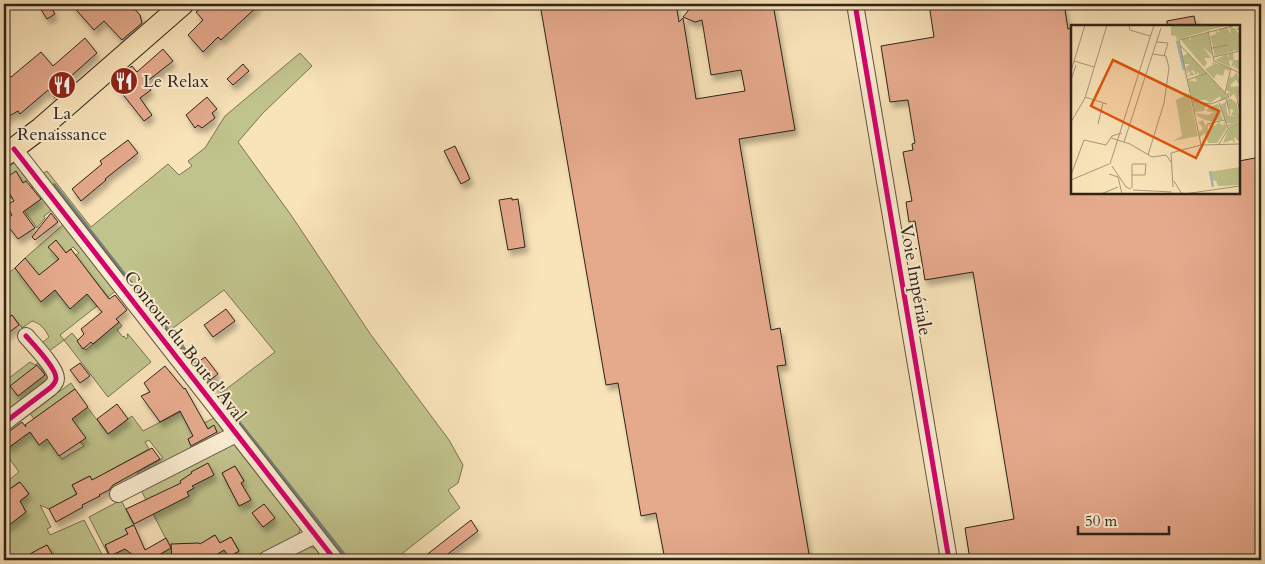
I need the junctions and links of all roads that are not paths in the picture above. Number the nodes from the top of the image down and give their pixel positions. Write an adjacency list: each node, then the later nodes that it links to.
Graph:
1 (183, 4): 3 (main road)
2 (855, 4): 11 (street, Voie Impériale)
3 (9, 153): 6 (street, Contour du Bout d'Aval)
4 (26, 336): 5 (street)
5 (4, 423)
6 (236, 434): 7 (street); 8 (street, Contour du Bout d'Aval)
7 (118, 494)
8 (315, 535): 9 (street); 10 (street, Contour du Bout d'Aval)
9 (266, 560)
10 (335, 560)
11 (949, 560)

